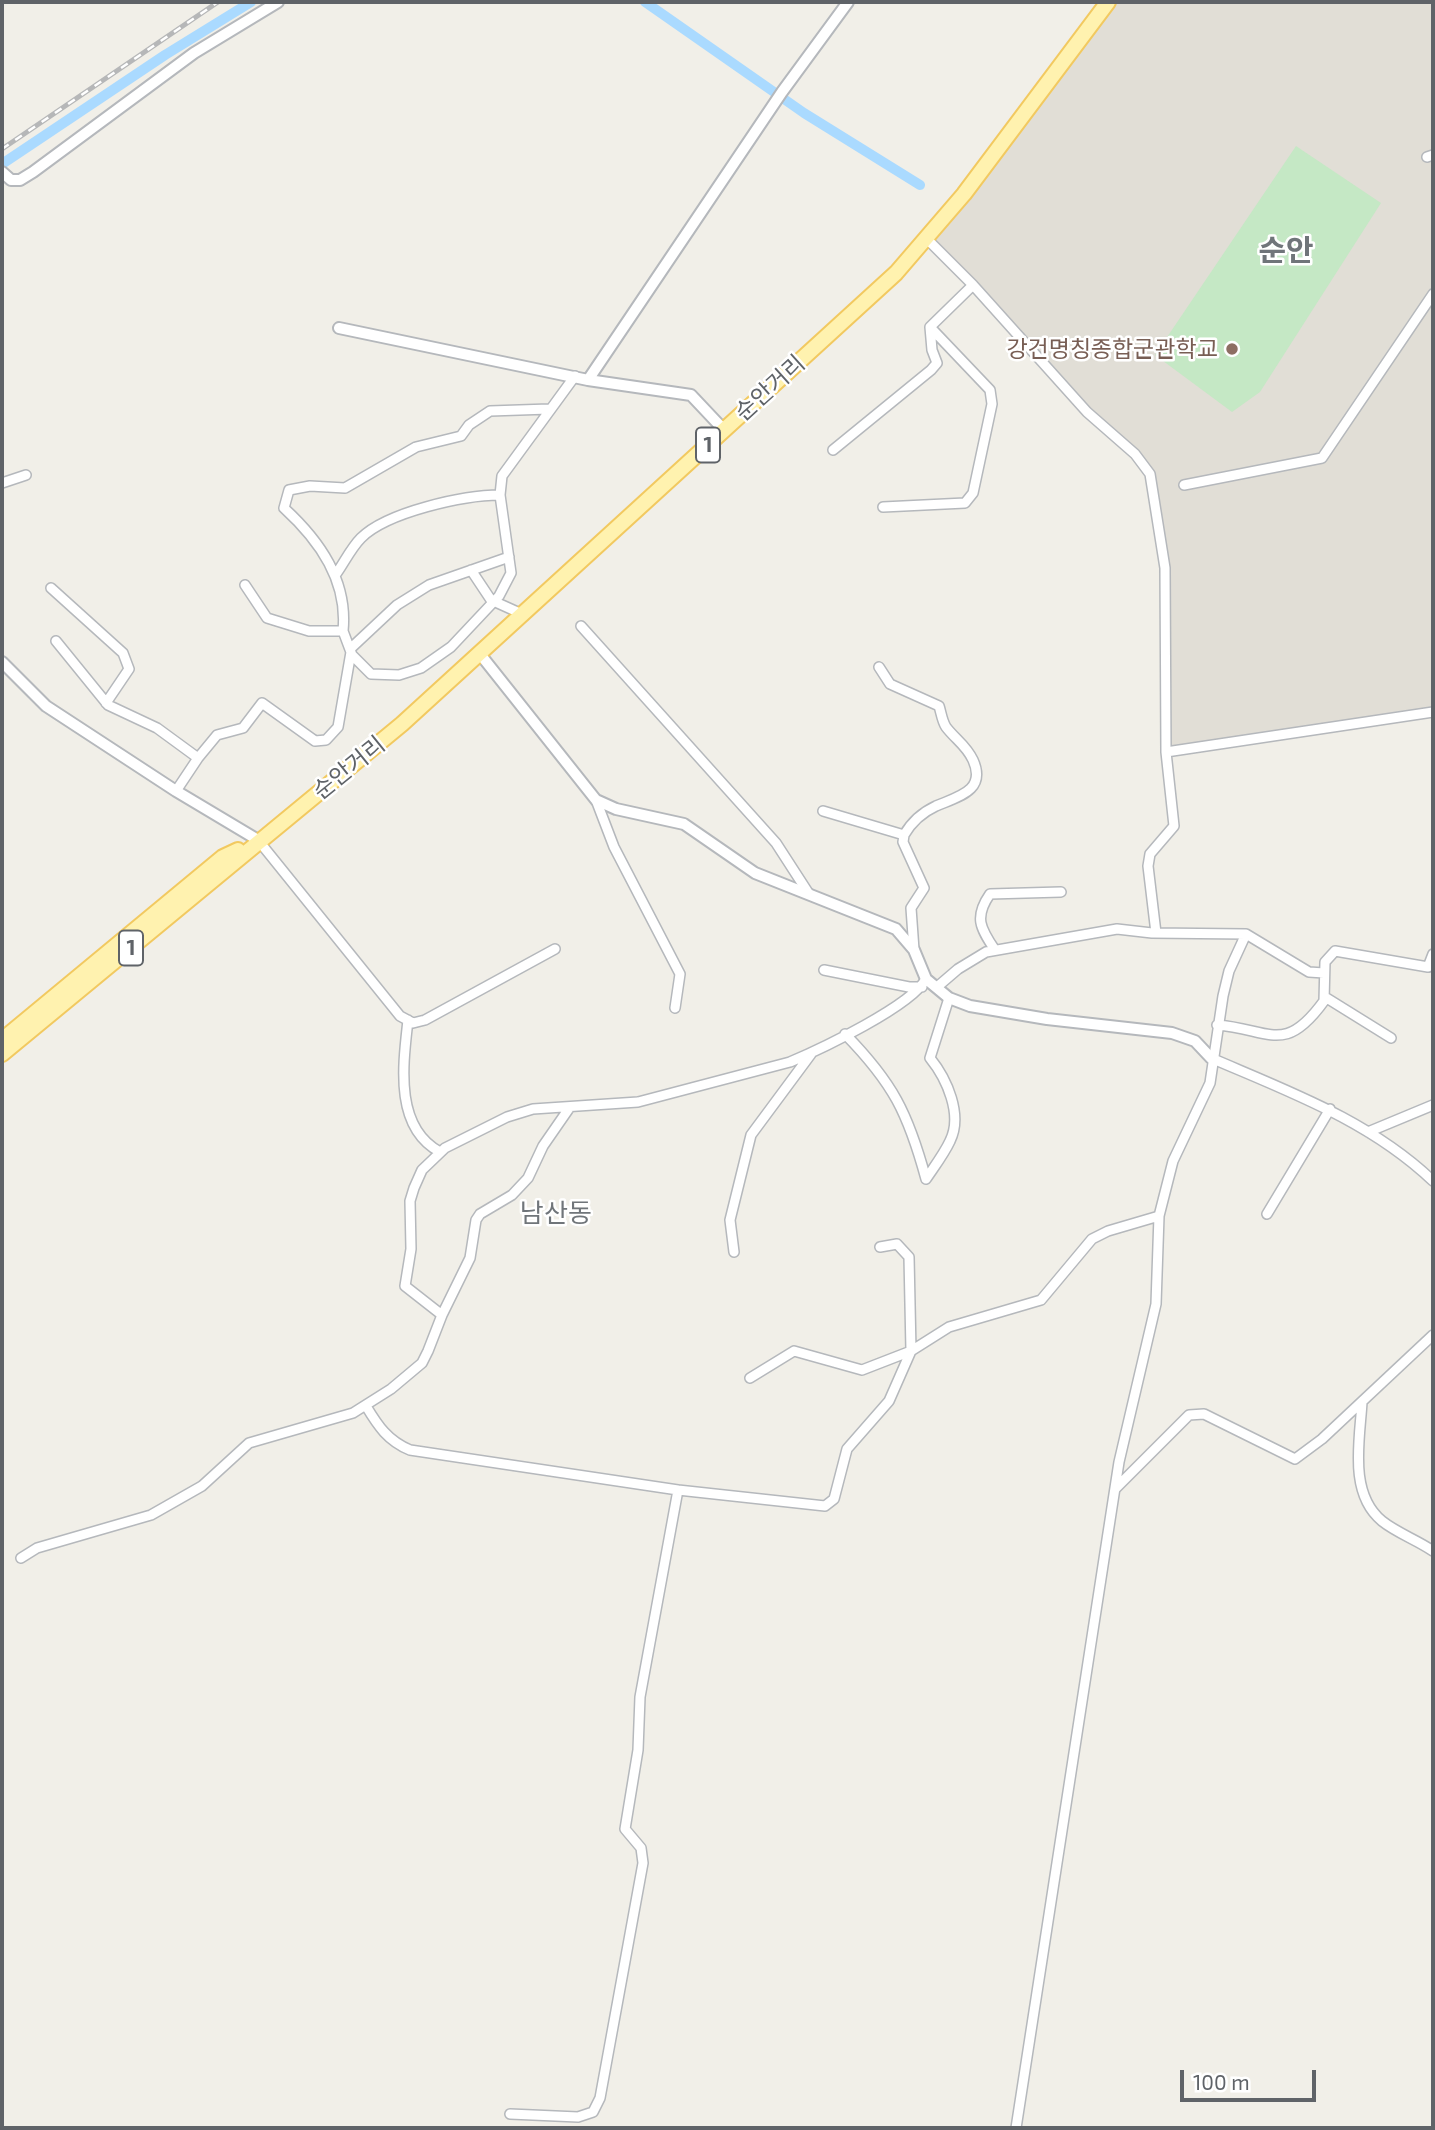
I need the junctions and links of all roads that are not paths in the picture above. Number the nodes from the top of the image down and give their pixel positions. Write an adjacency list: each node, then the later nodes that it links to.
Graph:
1 (278, 2): 5 (street)
2 (848, 2): 13 (street)
3 (1108, 2): 7 (main road, 순안거리 / 1)
4 (2, 172): 5 (street)
5 (11, 180): 6 (street)
6 (2, 188)
7 (927, 239): 8 (street); 15 (main road, 순안거리 / 1)
8 (973, 285): 10 (street); 38 (street)
9 (1433, 293): 19 (street)
10 (930, 327): 16 (street); 21 (street)
11 (339, 328): 12 (street)
12 (575, 376): 13 (street); 14 (street)
13 (588, 380): 15 (street)
14 (549, 409): 20 (street); 24 (street)
15 (724, 430): 28 (main road, 순안거리 / 1)
16 (832, 450)
17 (26, 475): 18 (street)
18 (2, 482)
19 (1184, 485)
20 (500, 495): 22 (street); 24 (street)
21 (883, 506)
22 (509, 557): 23 (street); 27 (street)
23 (471, 570): 27 (street); 32 (street)
24 (336, 574): 30 (street)
25 (245, 585): 30 (street)
26 (51, 588): 36 (street)
27 (491, 600): 28 (street); 32 (street)
28 (522, 614): 33 (main road, 순안거리 / 1)
29 (582, 626): 46 (street)
30 (343, 631): 32 (street)
31 (56, 641): 36 (street)
32 (350, 651): 39 (street)
33 (480, 654): 41 (street); 44 (main road, 순안거리 / 1)
34 (2, 662): 40 (street)
35 (879, 667): 43 (street)
36 (106, 703): 39 (street)
37 (1433, 712): 38 (street)
38 (1166, 752): 47 (street)
39 (198, 758): 40 (street)
40 (176, 792): 44 (street)
41 (596, 800): 46 (street); 59 (street)
42 (823, 811): 43 (street)
43 (904, 835): 50 (street)
44 (258, 840): 60 (street); 64 (main road, 순안거리 / 1); 66 (main road, 순안거리 / 1)
45 (1061, 891): 51 (street)
46 (809, 894): 50 (street)
47 (1156, 933): 48 (street); 51 (street)
48 (1246, 934): 54 (street); 61 (street)
49 (555, 949): 60 (street)
50 (914, 950): 55 (street)
51 (995, 950): 56 (street)
52 (1433, 959): 54 (street)
53 (824, 970): 55 (street)
54 (1324, 973): 57 (street)
55 (924, 983): 56 (street); 62 (street)
56 (937, 987): 58 (street)
57 (1325, 997): 61 (street); 63 (street)
58 (949, 998): 62 (street); 67 (street)
59 (675, 1007)
60 (408, 1020): 72 (street)
61 (1217, 1025): 67 (street)
62 (845, 1034): 65 (street)
63 (1391, 1038)
64 (2, 1040)
65 (812, 1053): 69 (street); 77 (street)
66 (2, 1054)
67 (1211, 1058): 70 (street); 75 (street)
68 (1433, 1105): 71 (street)
69 (570, 1107): 72 (street); 78 (street)
70 (1330, 1109): 71 (street); 74 (street)
71 (1368, 1132): 73 (street)
72 (440, 1152): 78 (street)
73 (1433, 1181)
74 (1267, 1213)
75 (1159, 1216): 80 (street); 84 (street)
76 (880, 1247): 80 (street)
77 (734, 1252)
78 (442, 1315): 83 (street)
79 (1433, 1335): 82 (street)
80 (911, 1351): 81 (street); 85 (street)
81 (750, 1378)
82 (1362, 1402): 84 (street); 86 (street)
83 (366, 1406): 85 (street); 87 (street)
84 (1115, 1489): 89 (street)
85 (678, 1490): 88 (street)
86 (1433, 1551)
87 (21, 1558)
88 (510, 2114)
89 (1016, 2128)

